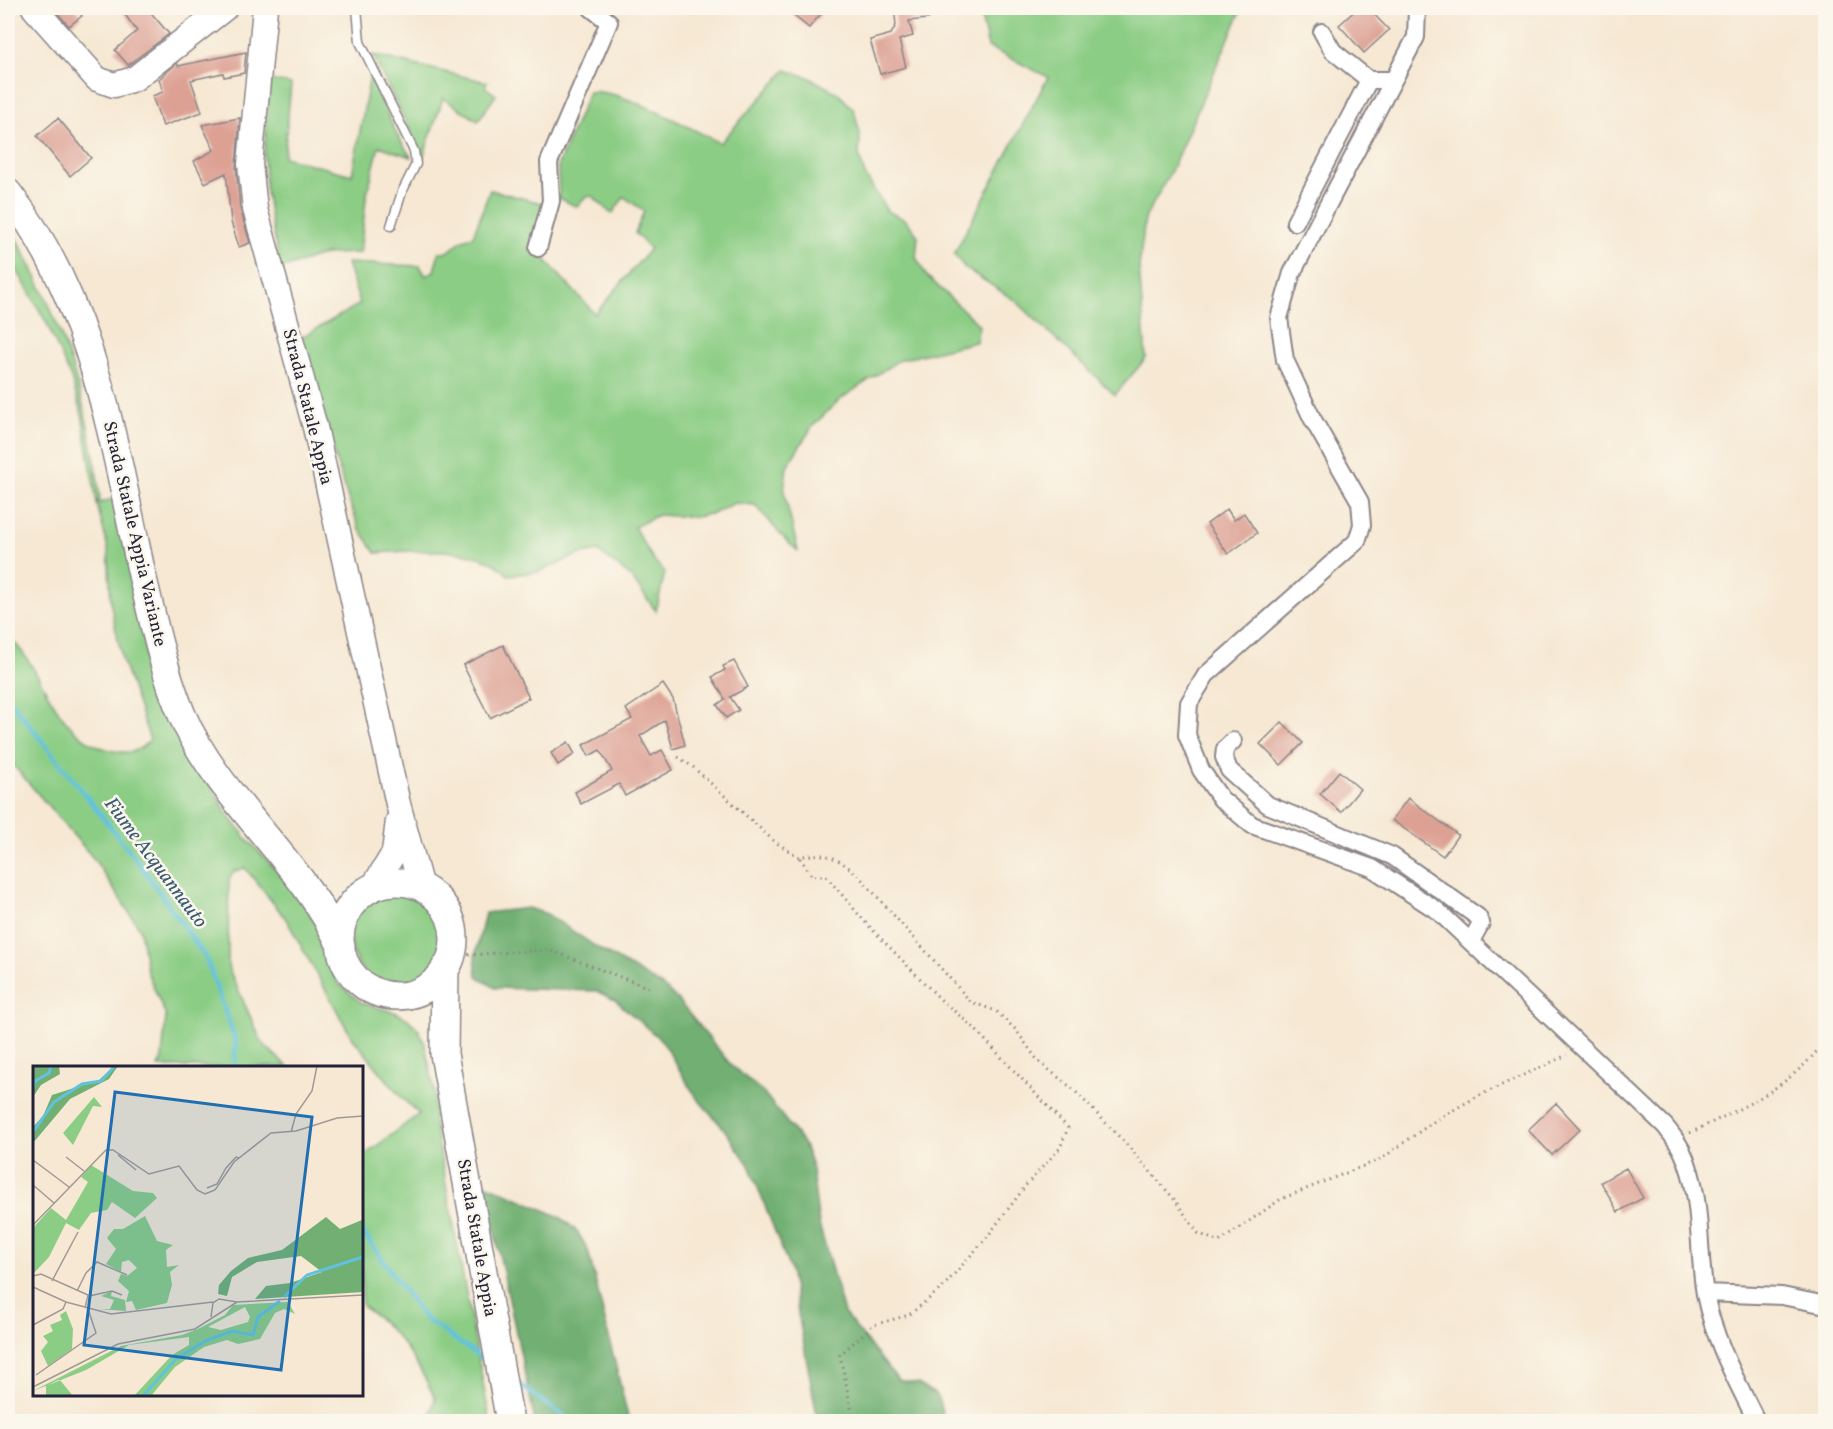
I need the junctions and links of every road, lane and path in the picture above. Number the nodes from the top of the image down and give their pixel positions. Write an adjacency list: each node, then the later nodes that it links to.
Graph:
1 (34, 8): 2 (street)
2 (225, 8)
3 (265, 8): 16 (street, Strada Statale Appia)
4 (357, 8): 12 (lane)
5 (591, 8): 13 (street)
6 (1417, 8): 9 (street)
7 (1322, 32): 8 (street)
8 (1369, 80): 9 (street); 11 (street)
9 (1392, 80): 21 (street)
10 (8, 193): 18 (main road, Strada Statale Appia Variante)
11 (1295, 222)
12 (392, 226)
13 (538, 248)
14 (1233, 741): 21 (street)
15 (678, 757): 17 (path)
16 (398, 804): 19 (street, Strada Statale Appia); 20 (street, Strada Statale Appia)
17 (799, 857): 27 (path); 33 (path)
18 (286, 862): 19 (main road, Strada Statale Appia Variante); 22 (main road, Strada Statale Appia Variante)
19 (368, 890): 20 (main road); 22 (main road, Strada Statale Appia)
20 (426, 890): 23 (main road, Strada Statale Appia)
21 (1471, 941): 27 (street)
22 (341, 946): 25 (main road, Strada Statale Appia)
23 (448, 962): 24 (path); 25 (main road); 28 (main road, Strada Statale Appia)
24 (652, 989)
25 (400, 996): 28 (main road, Strada Statale Appia)
26 (1826, 1040): 29 (path)
27 (1582, 1048): 29 (street)
28 (444, 1054): 32 (main road, Strada Statale Appia)
29 (1674, 1140): 30 (street)
30 (1705, 1293): 31 (street); 34 (street)
31 (1826, 1305)
32 (510, 1422)
33 (854, 1422)
34 (1757, 1422)

